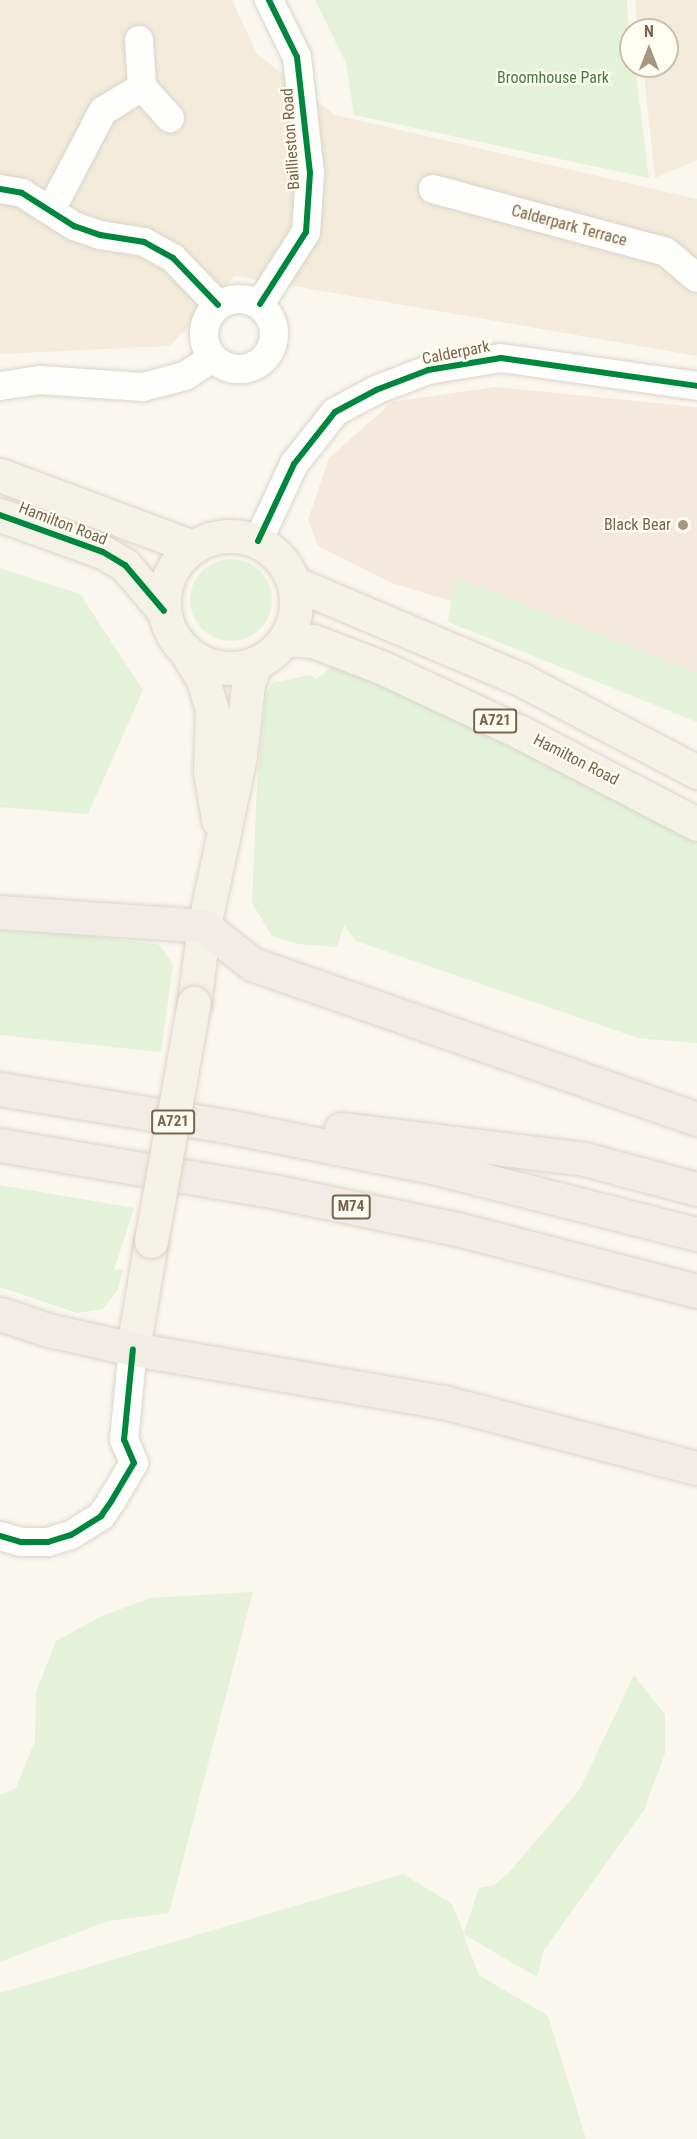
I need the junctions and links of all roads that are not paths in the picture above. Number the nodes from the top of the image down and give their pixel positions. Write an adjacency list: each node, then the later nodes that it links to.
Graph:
1 (269, 0): 10 (street, Baillieston Road)
2 (139, 40): 3 (street)
3 (142, 87): 4 (street); 7 (street)
4 (171, 118)
5 (0, 189): 7 (street)
6 (433, 189): 8 (street, Calderpark Terrace)
7 (52, 208): 9 (street)
8 (697, 278)
9 (218, 304): 10 (street); 11 (street)
10 (260, 304): 11 (street)
11 (213, 358): 14 (street)
12 (697, 378): 13 (street, Calderpark)
13 (669, 379): 15 (street, Calderpark); 18 (street, Calderpark)
14 (0, 386)
15 (697, 386)
16 (0, 475): 19 (main road, Hamilton Road)
17 (0, 515): 21 (main road, Hamilton Road)
18 (258, 542): 19 (main road); 20 (main road)
19 (193, 547): 21 (main road)
20 (294, 583): 22 (main road); 25 (main road)
21 (164, 611): 23 (main road, A721)
22 (285, 639): 24 (main road); 26 (main road, Hamilton Road / A721)
23 (184, 649): 24 (main road); 27 (main road, A721)
24 (255, 663): 27 (main road, A721)
25 (697, 772)
26 (697, 824)
27 (220, 837): 29 (main road, A721)
28 (0, 912): 29 (highway)
29 (204, 926): 31 (highway); 37 (main road, A721, bridge)
30 (0, 1087): 33 (highway); 34 (highway)
31 (697, 1119)
32 (0, 1145): 35 (highway, M74)
33 (697, 1189)
34 (697, 1234)
35 (697, 1291)
36 (0, 1314): 37 (highway)
37 (133, 1349): 38 (highway); 39 (street)
38 (697, 1468)
39 (0, 1536)

